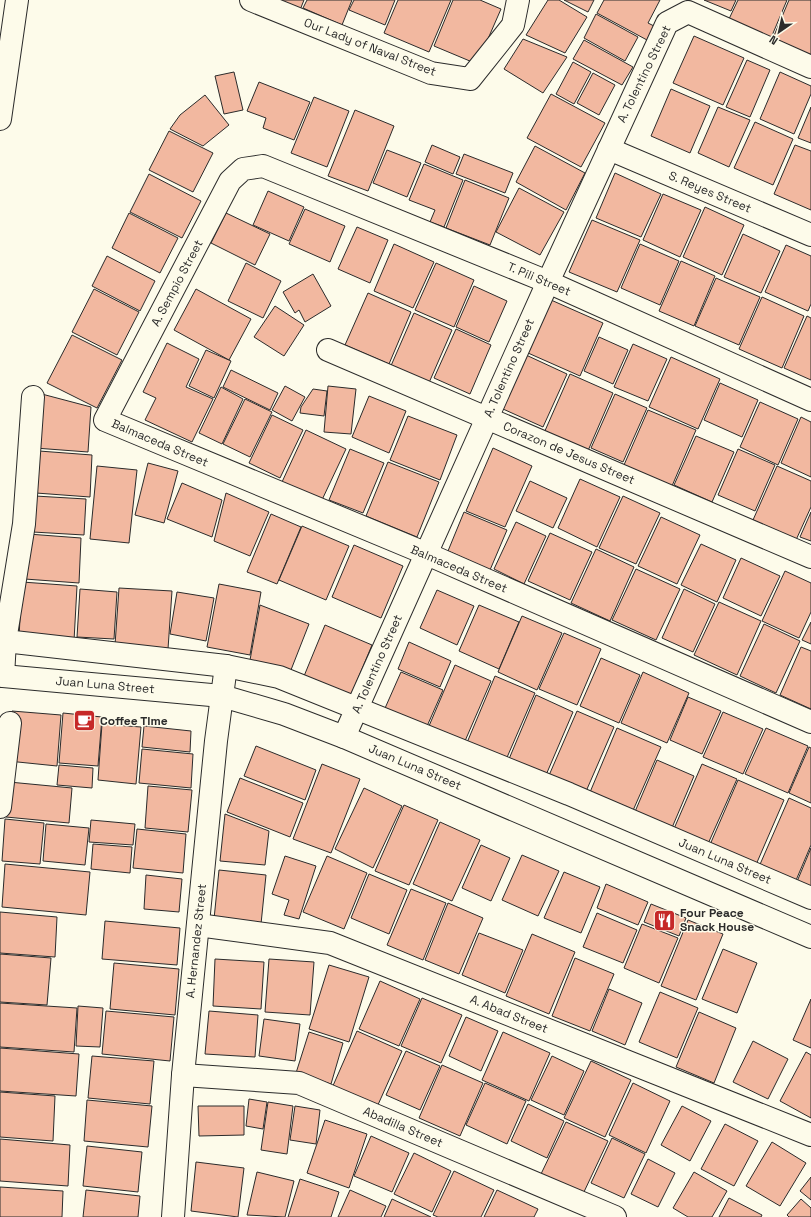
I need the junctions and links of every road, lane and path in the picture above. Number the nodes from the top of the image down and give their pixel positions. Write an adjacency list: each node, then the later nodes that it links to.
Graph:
1 (18, 0): 5 (main road)
2 (251, 0): 3 (main road, Our Lady of Naval Street)
3 (518, 0)
4 (811, 67): 6 (main road, A. Tolentino Street)
5 (0, 119)
6 (609, 149): 8 (main road, S. Reyes Street); 9 (main road, A. Tolentino Street)
7 (263, 166): 9 (main road, T. Pili Street); 14 (main road, A. Sempio Street)
8 (811, 236)
9 (548, 282): 12 (main road, T. Pili Street); 13 (main road, A. Tolentino Street)
10 (328, 350): 13 (main road, Corazon de Jesus Street)
11 (33, 397): 17 (main road)
12 (811, 400)
13 (487, 418): 15 (main road, A. Tolentino Street); 16 (main road, Corazon de Jesus Street)
14 (105, 420): 15 (main road, Balmaceda Street)
15 (427, 554): 21 (main road, A. Tolentino Street); 22 (main road, Balmaceda Street)
16 (811, 557)
17 (2, 643): 18 (main road, Juan Luna Street); 19 (main road)
18 (226, 666): 20 (main road, A. Hernandez Street); 21 (main road, Juan Luna Street)
19 (1, 674): 20 (main road, Juan Luna Street)
20 (222, 696): 24 (main road, Juan Luna Street); 27 (main road, A. Hernandez Street)
21 (357, 707): 24 (main road, A. Tolentino Street); 26 (main road, Juan Luna Street)
22 (811, 722)
23 (10, 723): 25 (main road)
24 (344, 737): 28 (main road, Juan Luna Street)
25 (0, 807)
26 (811, 898)
27 (198, 925): 29 (main road, A. Hernandez Street); 30 (main road, A. Abad Street)
28 (811, 936)
29 (183, 1075): 31 (main road, A. Hernandez Street); 32 (main road, Abadilla Street)
30 (811, 1135)
31 (173, 1217)
32 (615, 1217)

